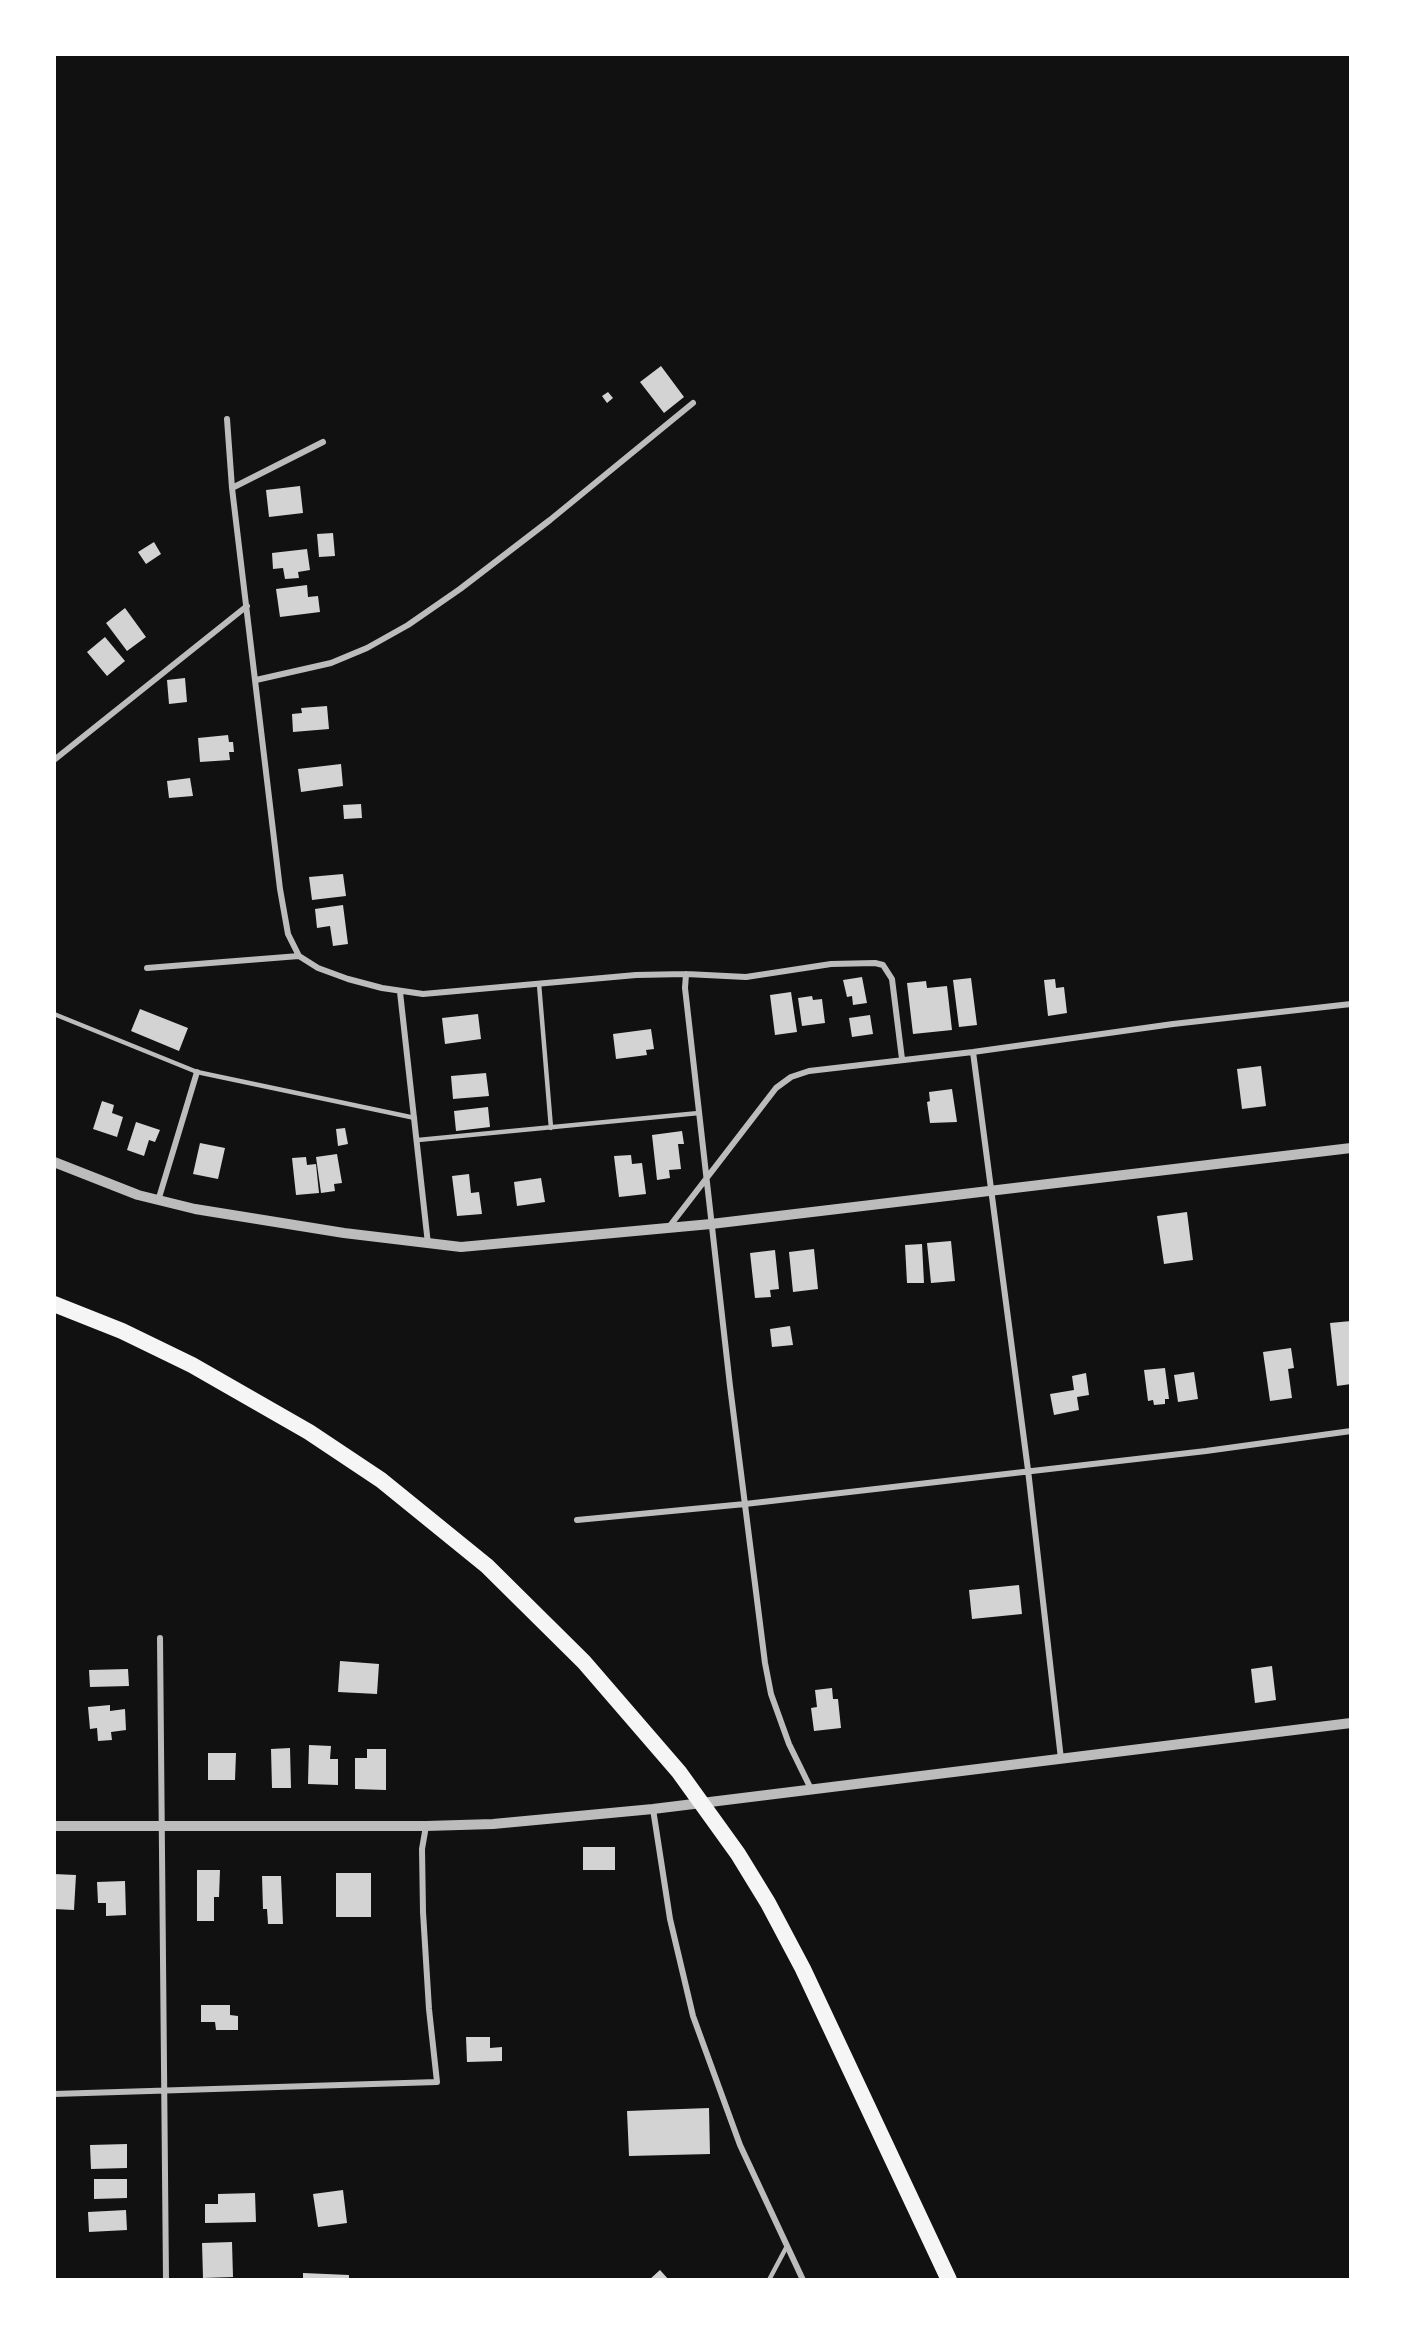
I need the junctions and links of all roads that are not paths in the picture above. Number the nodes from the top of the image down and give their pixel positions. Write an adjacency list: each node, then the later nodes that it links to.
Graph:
1 (693, 403): 6 (street)
2 (227, 419): 4 (street)
3 (322, 442): 4 (street)
4 (232, 488): 5 (street)
5 (247, 606): 6 (street); 7 (street)
6 (256, 680): 8 (street)
7 (54, 760)
8 (299, 956): 9 (street); 12 (street)
9 (147, 968)
10 (686, 974): 11 (street); 16 (street); 18 (street)
11 (539, 984): 12 (street); 20 (lane)
12 (400, 992): 19 (street)
13 (1351, 1004): 15 (street)
14 (54, 1014): 17 (lane)
15 (973, 1052): 16 (street); 25 (street)
16 (902, 1059): 24 (street)
17 (197, 1072): 19 (lane); 26 (street)
18 (699, 1113): 20 (lane); 24 (street)
19 (415, 1118): 21 (street)
20 (551, 1128): 21 (lane)
21 (418, 1140): 29 (street)
22 (1351, 1148): 25 (street)
23 (54, 1162): 26 (street)
24 (706, 1179): 27 (street); 28 (street)
25 (992, 1191): 27 (street); 32 (street)
26 (158, 1201): 29 (street)
27 (711, 1224): 28 (street); 33 (street)
28 (669, 1228): 29 (street)
29 (428, 1245)
30 (54, 1304): 49 (highway)
31 (1351, 1431): 32 (street)
32 (1028, 1470): 33 (street); 37 (street)
33 (745, 1504): 34 (street); 38 (street)
34 (577, 1520)
35 (160, 1638): 42 (street)
36 (1351, 1723): 37 (street)
37 (1060, 1759): 38 (street)
38 (811, 1789): 39 (street)
39 (653, 1809): 41 (street); 45 (street)
40 (54, 1826): 42 (street)
41 (426, 1826): 42 (street); 43 (street)
42 (162, 1827): 43 (street)
43 (164, 2092): 44 (street); 46 (street)
44 (54, 2094)
45 (787, 2247): 47 (lane); 48 (street)
46 (166, 2280)
47 (769, 2280)
48 (803, 2280)
49 (950, 2280)

